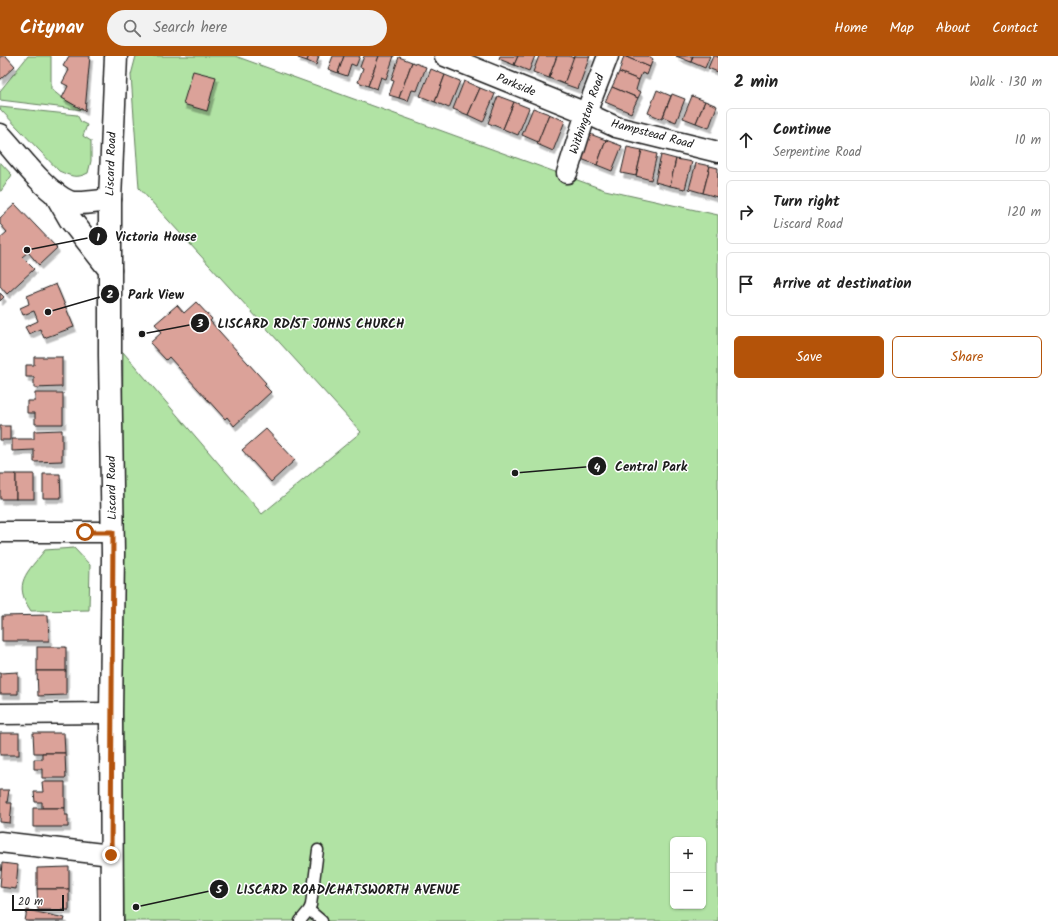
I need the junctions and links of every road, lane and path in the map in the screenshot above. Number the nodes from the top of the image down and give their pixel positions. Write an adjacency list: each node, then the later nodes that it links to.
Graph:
1 (116, 56): 9 (main road, Liscard Road)
2 (445, 56): 4 (street, Parkside)
3 (608, 56): 4 (street, Withington Road)
4 (586, 113): 6 (street, Hampstead Road); 7 (street, Withington Road)
5 (0, 134): 8 (main road)
6 (718, 152)
7 (567, 173)
8 (55, 193): 9 (main road); 10 (main road)
9 (110, 200): 10 (main road, Liscard Road)
10 (110, 270): 12 (main road, Liscard Road)
11 (0, 532): 12 (street)
12 (113, 532): 13 (main road, Liscard Road)
13 (111, 713): 14 (street); 17 (main road, Liscard Road)
14 (0, 714)
15 (0, 842): 17 (street)
16 (318, 850): 18 (lane)
17 (111, 855): 19 (main road, Liscard Road)
18 (309, 910): 20 (lane); 21 (lane)
19 (112, 921)
20 (300, 921)
21 (322, 921)

